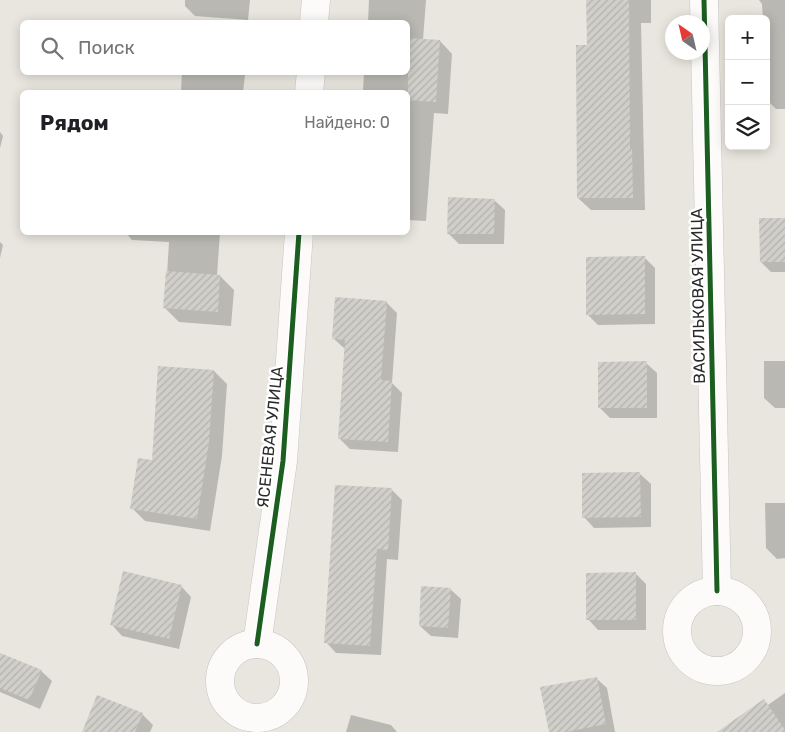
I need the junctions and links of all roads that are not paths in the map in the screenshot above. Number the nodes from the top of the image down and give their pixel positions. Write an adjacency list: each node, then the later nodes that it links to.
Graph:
1 (316, 0): 3 (street)
2 (704, 0): 7 (street, ВАСИЛЬКОВАЯ УЛИЦА)
3 (314, 20)
4 (311, 75): 5 (street)
5 (309, 90)
6 (299, 235): 8 (street, ЯСЕНЕВАЯ УЛИЦА)
7 (717, 592)
8 (257, 644): 9 (street); 9 (street)
9 (236, 723)

